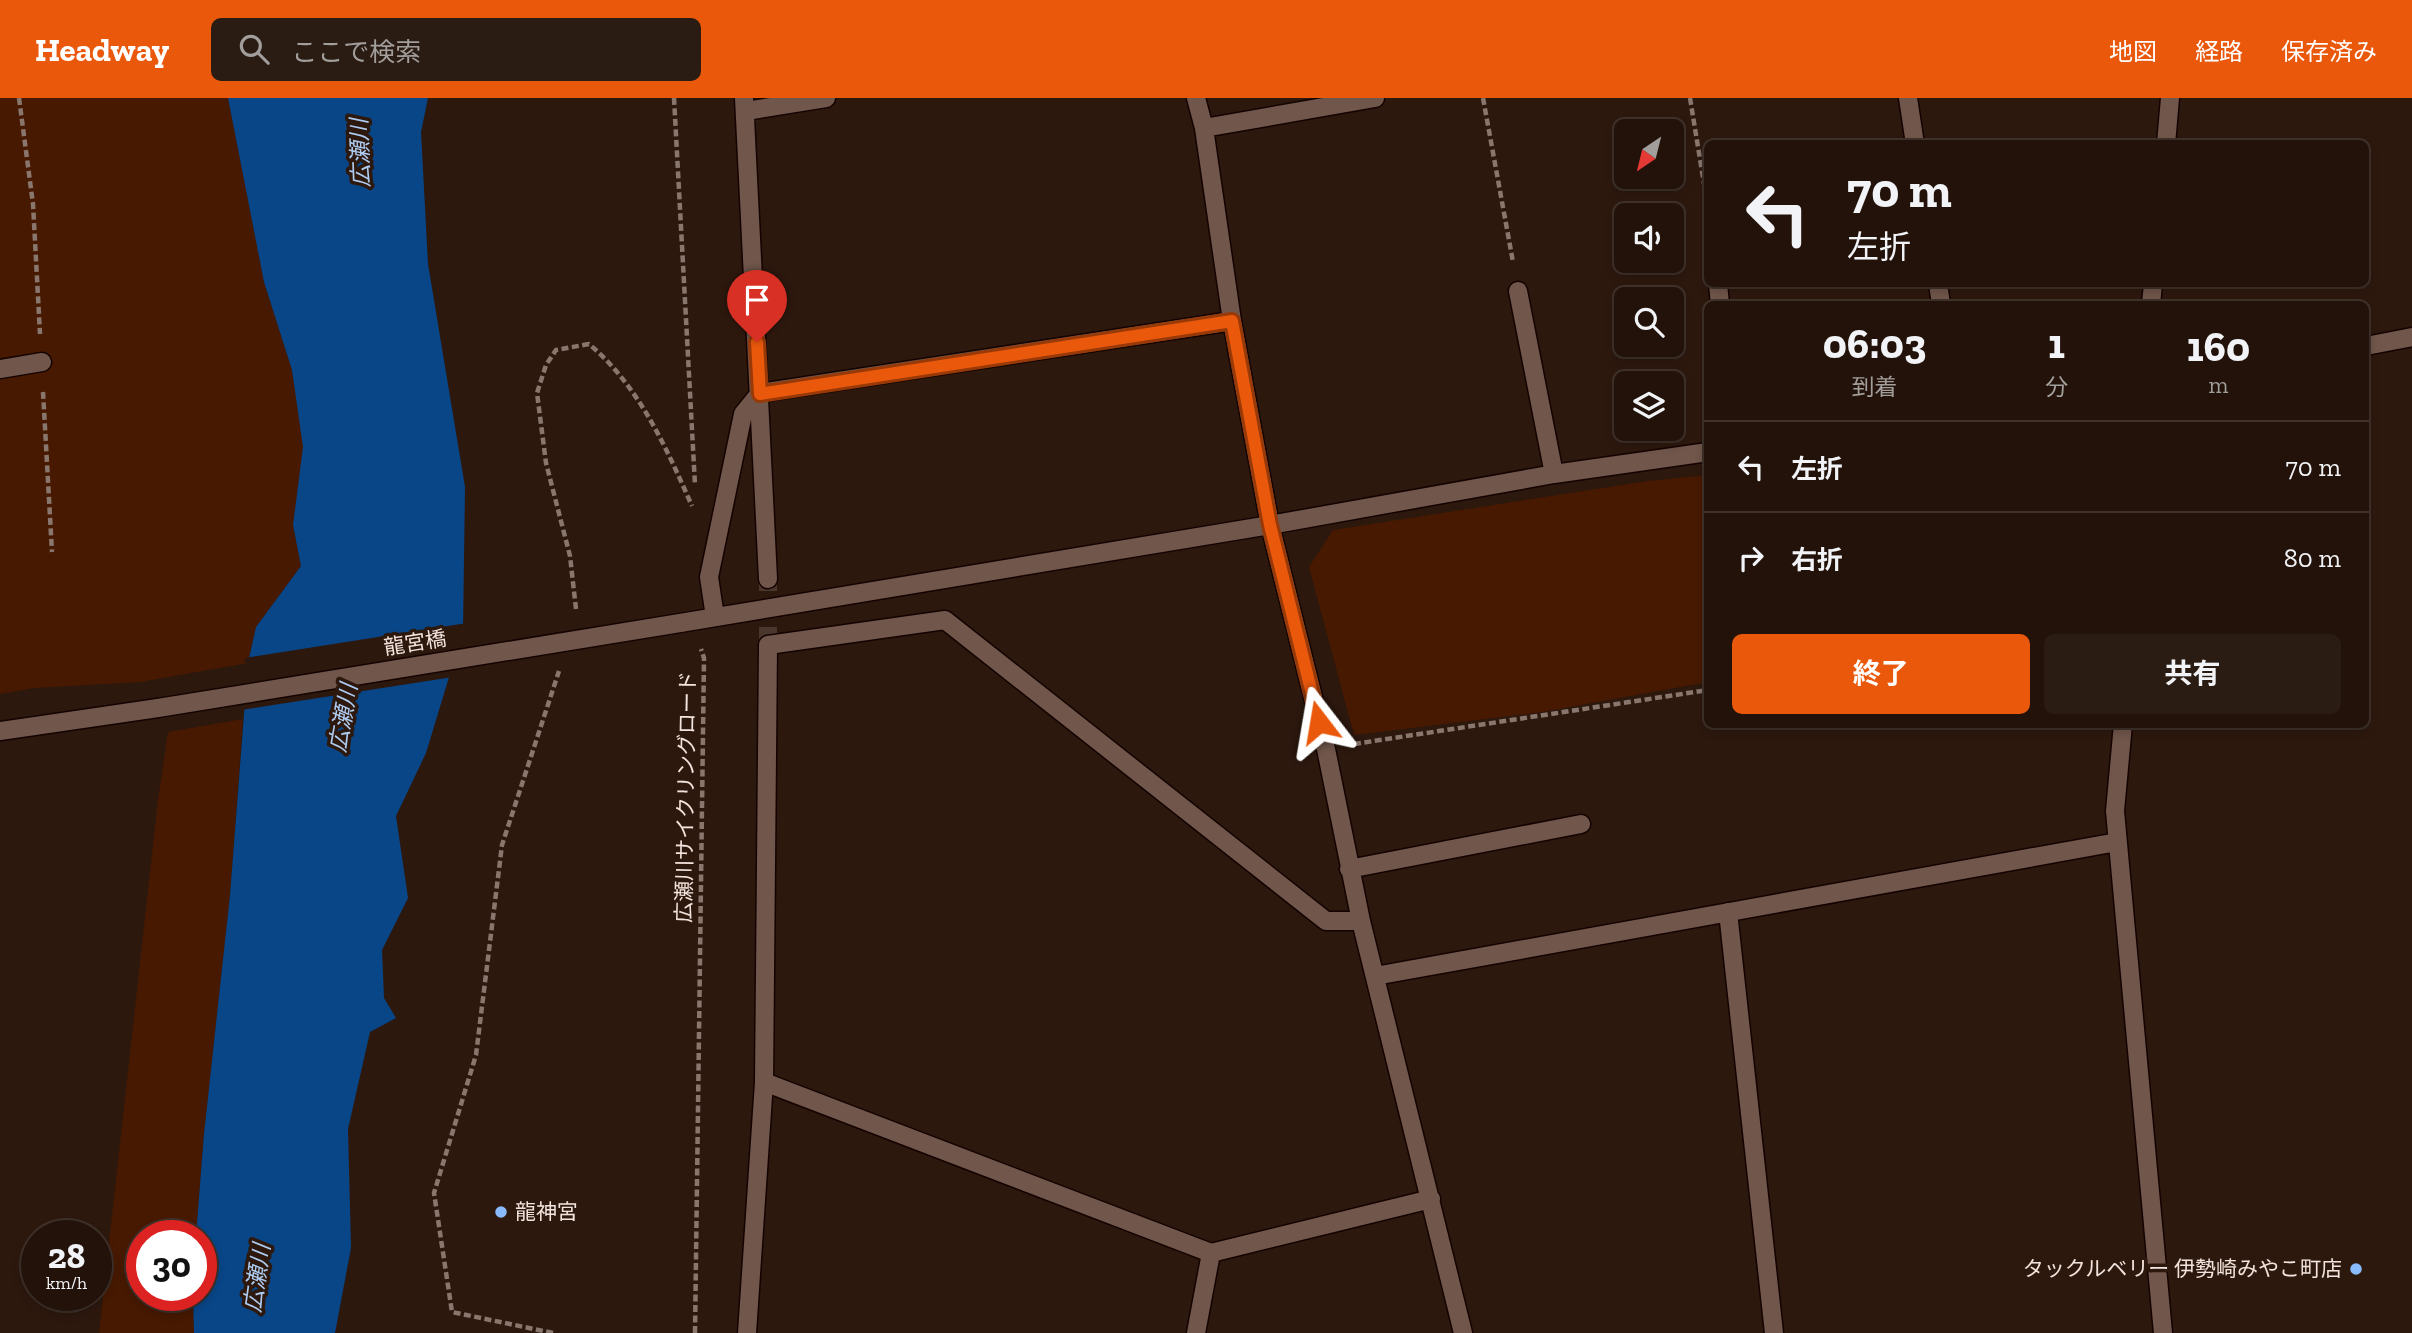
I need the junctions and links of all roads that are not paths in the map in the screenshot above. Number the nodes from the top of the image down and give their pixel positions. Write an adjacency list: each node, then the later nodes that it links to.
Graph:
1 (826, 98): 6 (street)
2 (1196, 98): 7 (street)
3 (1375, 98): 7 (street)
4 (1908, 98): 8 (street)
5 (2171, 98): 9 (street)
6 (745, 105): 16 (street)
7 (1204, 128): 11 (street)
8 (1914, 140)
9 (2166, 140)
10 (1518, 291): 18 (street)
11 (1232, 321): 16 (street); 19 (street)
12 (2412, 337): 13 (street)
13 (2369, 345)
14 (42, 362): 15 (street)
15 (0, 369)
16 (760, 394): 20 (street); 21 (street)
17 (1704, 453): 18 (street, 龍宮橋)
18 (1554, 474): 19 (street, 龍宮橋)
19 (1270, 525): 21 (street, 龍宮橋); 26 (street)
20 (768, 579)
21 (715, 617): 23 (street, 龍宮橋, bridge)
22 (2123, 728): 25 (street)
23 (0, 731)
24 (1581, 824): 26 (street)
25 (2117, 842): 27 (street); 37 (street)
26 (1349, 869): 28 (street)
27 (1728, 912): 29 (street); 36 (street)
28 (1361, 920): 29 (street); 30 (street)
29 (1376, 976): 31 (street)
30 (764, 1082): 32 (street); 33 (street)
31 (1431, 1199): 32 (street); 35 (street)
32 (1212, 1253): 34 (street)
33 (747, 1333)
34 (1196, 1333)
35 (1463, 1333)
36 (1774, 1333)
37 (2163, 1333)

